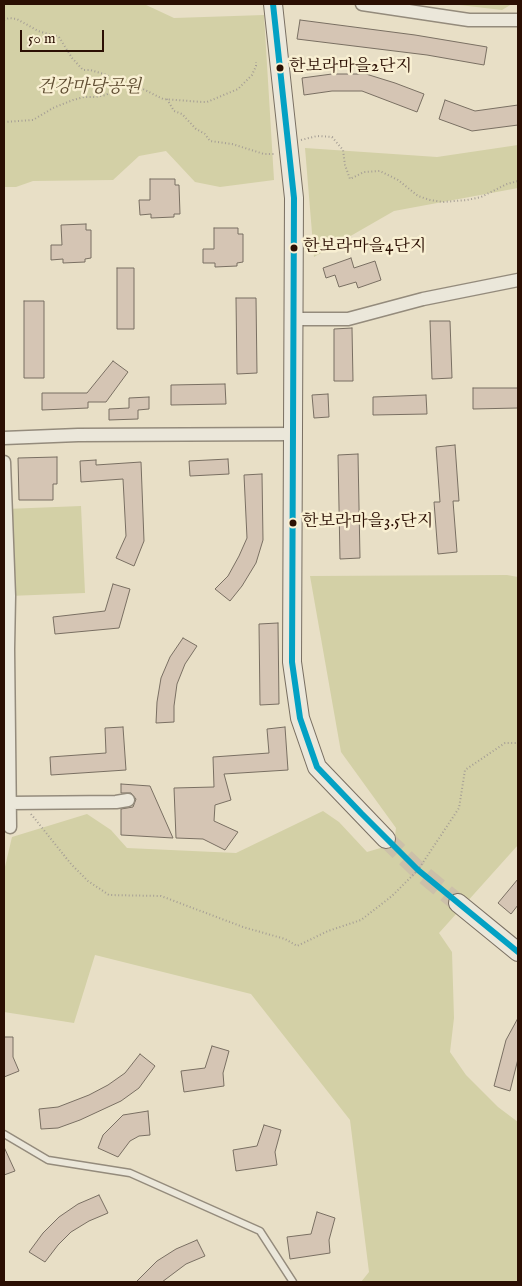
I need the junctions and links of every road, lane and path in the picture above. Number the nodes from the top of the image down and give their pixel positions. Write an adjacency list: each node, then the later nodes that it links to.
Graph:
1 (273, 4): 9 (street)
2 (362, 4): 4 (street)
3 (4, 20): 6 (path)
4 (518, 20)
5 (256, 62): 7 (path)
6 (124, 84): 7 (path); 8 (path)
7 (167, 99): 9 (path)
8 (4, 122)
9 (290, 149): 10 (path); 12 (street)
10 (518, 181)
11 (518, 280): 12 (street)
12 (294, 319): 13 (street)
13 (293, 434): 14 (street); 21 (street)
14 (4, 438)
15 (4, 462): 16 (street)
16 (6, 649): 19 (street)
17 (518, 743): 19 (path)
18 (128, 800): 19 (street)
19 (15, 803): 20 (street)
20 (10, 827)
21 (386, 839)
22 (458, 903): 23 (street)
23 (518, 952)
24 (4, 1134): 25 (lane)
25 (293, 1282)

